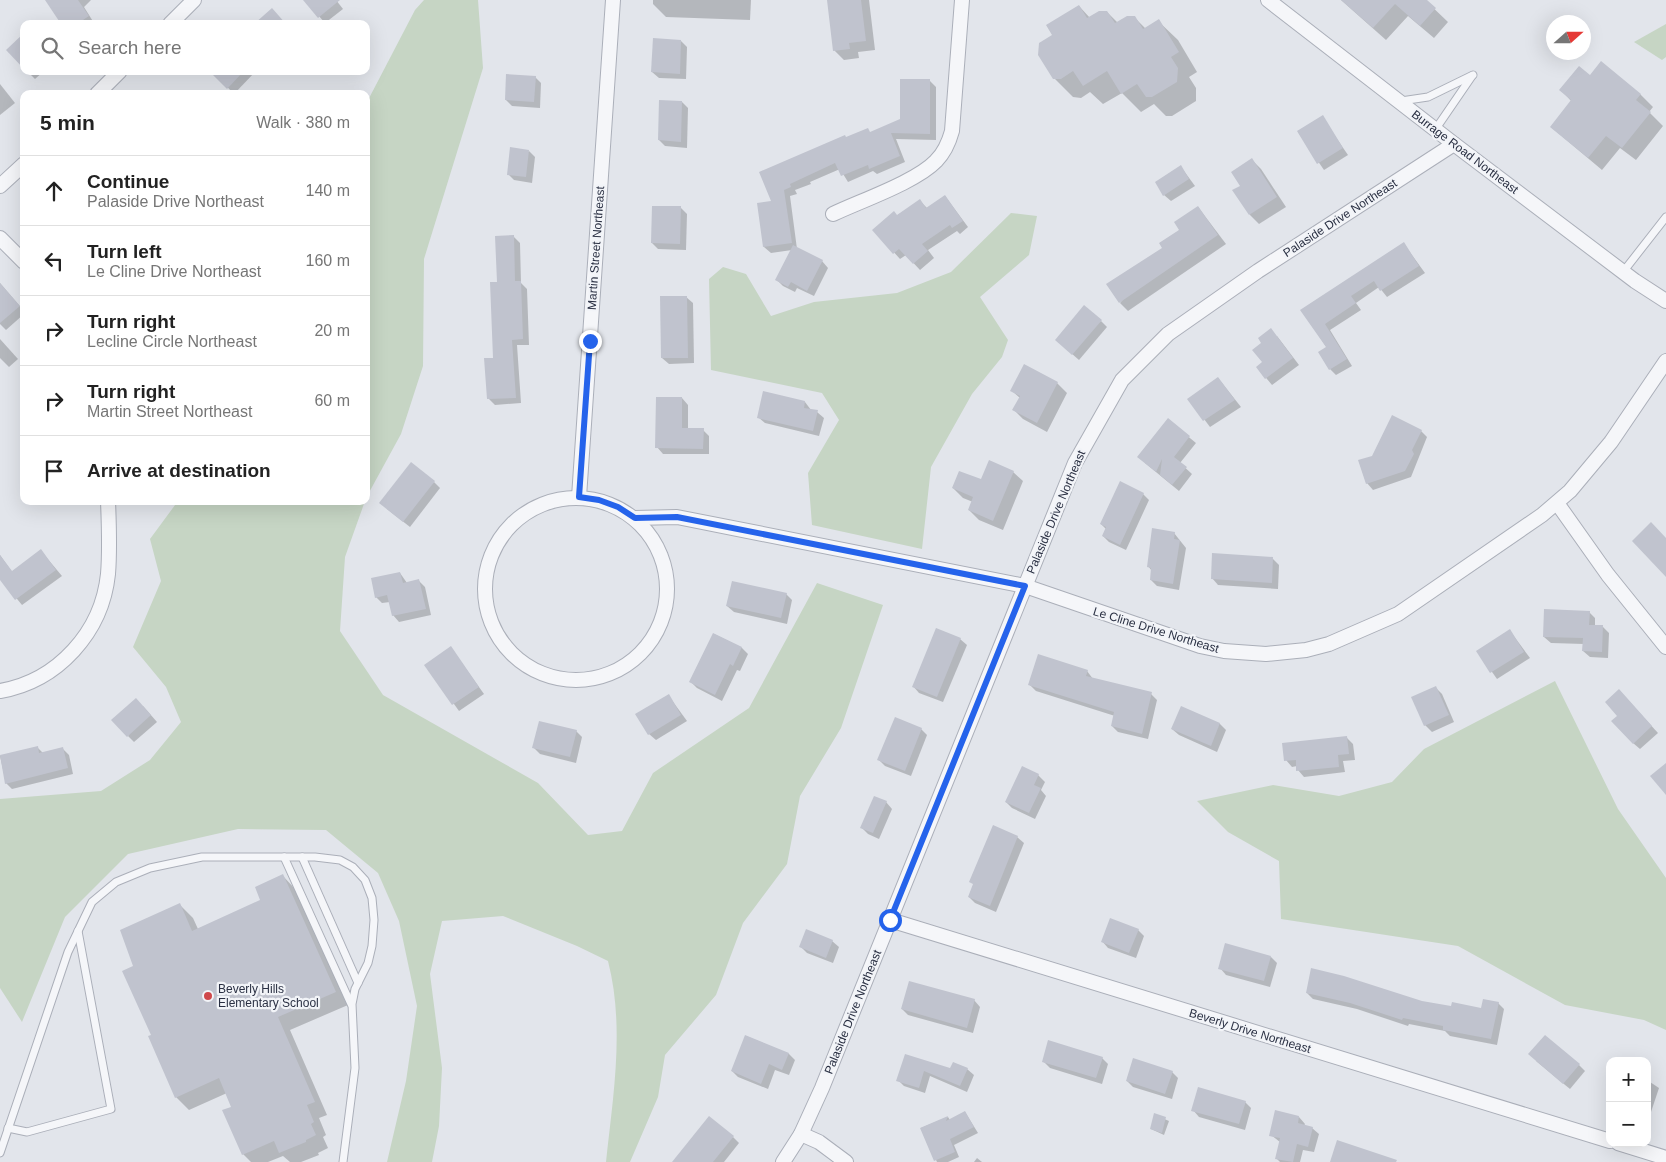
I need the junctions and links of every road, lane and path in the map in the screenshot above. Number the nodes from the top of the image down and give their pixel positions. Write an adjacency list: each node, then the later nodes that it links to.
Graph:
1 (194, 0): 5 (street)
2 (613, 0): 20 (street, Martin Street Northeast)
3 (962, 0): 13 (street)
4 (1268, 0): 8 (street, Burrage Road Northeast)
5 (174, 20)
6 (116, 75): 7 (street)
7 (101, 90)
8 (1399, 101): 9 (street, Burrage Road Northeast); 9 (lane)
9 (1435, 130): 10 (street, Burrage Road Northeast)
10 (1454, 144): 17 (street, Burrage Road Northeast); 24 (street, Palaside Drive Northeast)
11 (20, 168): 12 (street)
12 (0, 186)
13 (833, 214)
14 (1666, 218): 17 (lane)
15 (0, 238): 16 (street)
16 (20, 258)
17 (1623, 272): 18 (street, Burrage Road Northeast)
18 (1666, 301)
19 (1666, 361): 21 (street, Le Cline Drive Northeast)
20 (579, 497): 23 (street); 23 (street)
21 (1557, 503): 24 (street, Le Cline Drive Northeast); 25 (street)
22 (108, 505): 26 (street)
23 (635, 518): 24 (street, Le Cline Drive Northeast)
24 (1025, 586): 29 (street, Palaside Drive Northeast)
25 (1666, 647)
26 (0, 691)
27 (284, 857): 28 (lane); 30 (lane); 32 (lane)
28 (302, 857): 31 (lane); 31 (lane)
29 (890, 920): 34 (street, Palaside Drive Northeast); 35 (street, Beverly Drive Northeast)
30 (78, 931): 33 (lane); 33 (lane)
31 (358, 983): 32 (lane)
32 (352, 1004): 39 (lane)
33 (8, 1128): 37 (lane)
34 (801, 1134): 40 (street, Palaside Drive Northeast); 41 (street)
35 (1606, 1140)
36 (1631, 1147): 38 (street)
37 (0, 1153)
38 (1666, 1158)
39 (343, 1162)
40 (783, 1162)
41 (846, 1162)

